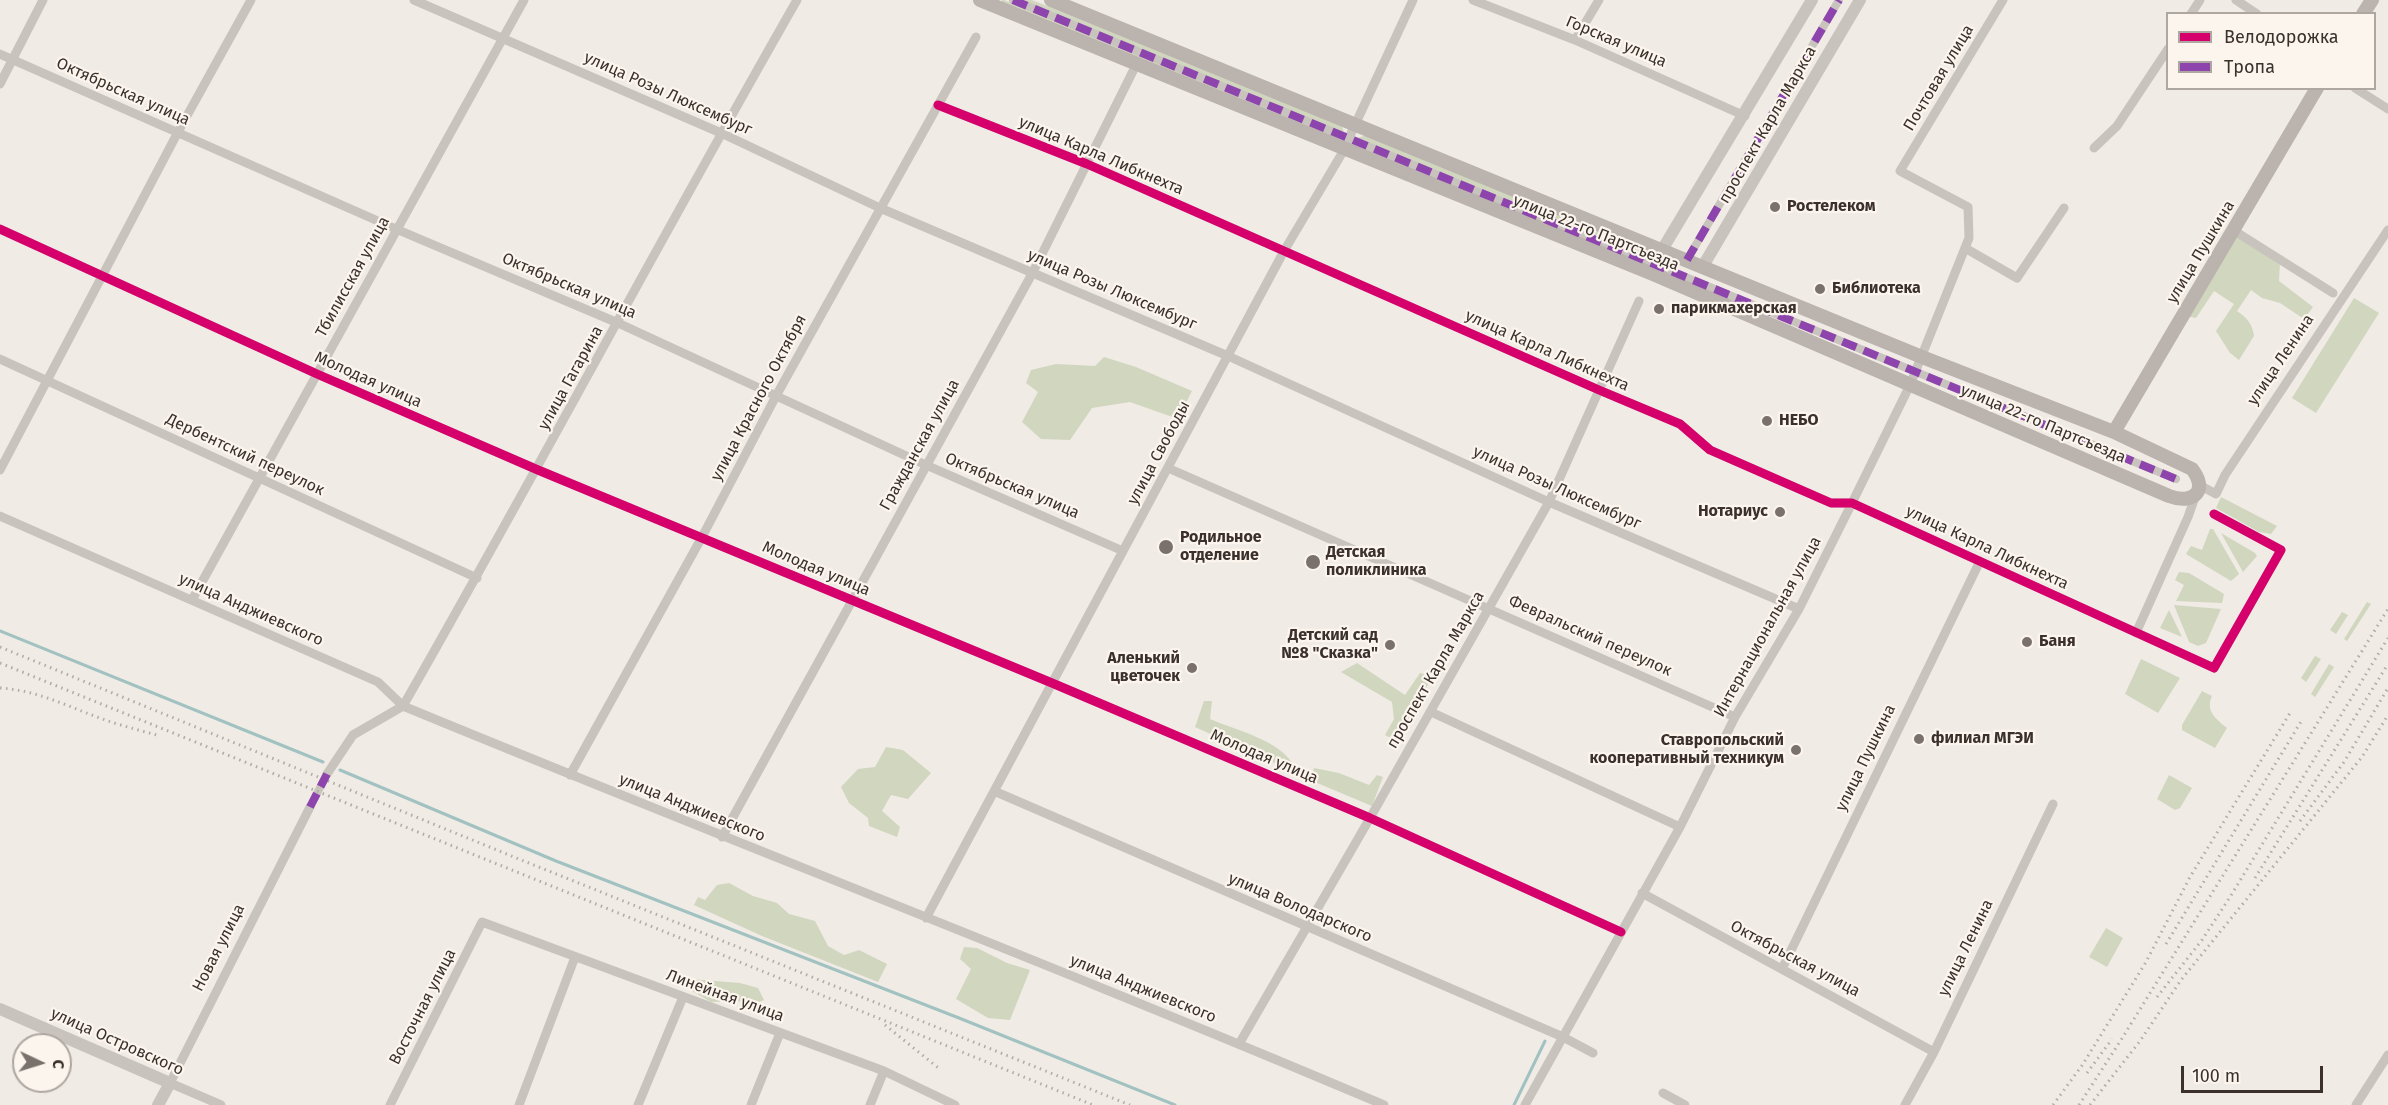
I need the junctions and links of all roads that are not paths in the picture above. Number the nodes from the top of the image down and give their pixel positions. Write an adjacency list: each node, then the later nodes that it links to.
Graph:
1 (43, 0): 23 (street)
2 (251, 0): 32 (street)
3 (414, 0): 19 (street, улица Розы Люксембург)
4 (524, 0): 19 (street, Тбилисская улица)
5 (797, 0): 33 (street, улица Гагарина)
6 (1013, 0): 34 (street)
7 (1051, 0): 31 (main road, улица 22-го Партсъезда)
8 (1413, 0): 31 (street, улица Свободы)
9 (1473, 0): 20 (street, Горская улица)
10 (1599, 0): 20 (street)
11 (1812, 0): 30 (street, проспект Карла Маркса)
12 (1839, 0): 47 (street, проспект Карла Маркса)
13 (1860, 0): 48 (street, проспект Карла Маркса)
14 (2003, 0): 37 (street, Почтовая улица)
15 (2236, 0): 17 (street)
16 (990, 2): 24 (main road, улица 22-го Партсъезда)
17 (2254, 12)
18 (976, 37): 28 (street, улица Красного Октября)
19 (504, 38): 33 (street, улица Розы Люксембург); 41 (street, Тбилисская улица)
20 (1575, 40): 30 (street, Горская улица)
21 (2166, 53): 35 (street)
22 (0, 54): 23 (street, Октябрьская улица)
23 (12, 60): 25 (street); 32 (street, Октябрьская улица)
24 (1137, 63): 34 (main road, улица 22-го Партсъезда); 36 (street, Гражданская улица)
25 (0, 84)
26 (2316, 90): 42 (main road, улица Пушкина)
27 (2358, 90): 29 (street)
28 (938, 105): 36 (street, улица Карла Либкнехта); 38 (street, улица Красного Октября)
29 (2388, 109)
30 (1745, 116): 45 (street, проспект Карла Маркса)
31 (1354, 124): 34 (street, улица Свободы); 45 (main road, улица 22-го Партсъезда)
32 (178, 132): 41 (street, Октябрьская улица); 50 (street)
33 (721, 133): 38 (street, улица Розы Люксембург); 53 (street, улица Гагарина)
34 (1346, 143): 46 (street, улица Свободы); 57 (street); 60 (main road, улица 22-го Партсъезда)
35 (2094, 148)
36 (1087, 164): 46 (street, улица Карла Либкнехта); 49 (street, Гражданская улица)
37 (1900, 171): 44 (street, Интернациональная улица)
38 (879, 208): 49 (street, улица Розы Люксембург); 62 (street, улица Красного Октября)
39 (2064, 208): 44 (street)
40 (0, 229): 50 (street, Молодая улица)
41 (396, 229): 53 (street, Октябрьская улица); 58 (street, Тбилисская улица)
42 (2233, 230): 51 (street); 63 (main road, улица Пушкина)
43 (2388, 230): 70 (street, улица Ленина)
44 (1965, 248): 55 (street, Интернациональная улица)
45 (1662, 250): 47 (main road, улица 22-го Партсъезда)
46 (1284, 251): 54 (street, улица Свободы); 61 (street, улица Карла Либкнехта)
47 (1687, 260): 48 (main road, улица 22-го Партсъезда)
48 (1703, 266): 55 (main road, улица 22-го Партсъезда)
49 (1033, 272): 54 (street, улица Розы Люксембург); 64 (street, Гражданская улица)
50 (101, 275): 58 (street, Молодая улица); 59 (street)
51 (2333, 293)
52 (1639, 301): 61 (street, проспект Карла Маркса)
53 (618, 323): 62 (street, Октябрьская улица); 67 (street, улица Гагарина)
54 (1228, 356): 65 (street, улица Свободы); 71 (street, улица Розы Люксембург)
55 (1922, 357): 57 (street, Интернациональная улица); 63 (main road, улица 22-го Партсъезда)
56 (0, 360): 59 (street, Дербентский переулок)
57 (1916, 371): 60 (street, Интернациональная улица); 69 (street)
58 (317, 374): 67 (street, Молодая улица); 68 (street, Тбилисская улица)
59 (47, 381): 66 (street); 68 (street, Дербентский переулок)
60 (1910, 385): 70 (main road, улица 22-го Партсъезда); 72 (street, Интернациональная улица)
61 (1599, 390): 71 (street, проспект Карла Маркса); 72 (street, улица Карла Либкнехта)
62 (776, 396): 64 (street, Октябрьская улица); 75 (street, улица Красного Октября)
63 (2114, 432): 70 (main road, улица 22-го Партсъезда)
64 (926, 465): 76 (street, Октябрьская улица); 80 (street, Гражданская улица)
65 (1168, 468): 76 (street, улица Свободы); 81 (street, Февральский переулок)
66 (0, 470)
67 (538, 470): 75 (street, Молодая улица); 78 (street, улица Гагарина)
68 (259, 478): 78 (street, Дербентский переулок); 79 (street, Тбилисская улица)
69 (2176, 479)
70 (2196, 491): 83 (street)
71 (1549, 502): 81 (street, проспект Карла Маркса); 82 (street, улица Розы Люксембург)
72 (1852, 503): 77 (street, улица Карла Либкнехта); 82 (street, Интернациональная улица)
73 (2214, 514): 83 (street, улица Карла Либкнехта)
74 (0, 516): 79 (street, улица Анджиевского)
75 (702, 537): 80 (street, Молодая улица); 89 (street, улица Красного Октября)
76 (1123, 551): 84 (street, улица Свободы)
77 (1980, 561): 83 (street, улица Карла Либкнехта); 102 (street, улица Пушкина)
78 (477, 578): 85 (street, улица Гагарина)
79 (192, 600): 85 (street, улица Анджиевского)
80 (851, 600): 84 (street, Молодая улица); 95 (street, Гражданская улица)
81 (1490, 608): 86 (street, проспект Карла Маркса); 87 (street, Февральский переулок)
82 (1799, 609): 87 (street, Интернациональная улица)
83 (2136, 633)
84 (1052, 683): 90 (street, улица Свободы); 93 (street, Молодая улица)
85 (404, 706): 88 (street); 89 (street, улица Анджиевского)
86 (1431, 712): 93 (street, проспект Карла Маркса); 94 (street)
87 (1735, 717): 94 (street, Интернациональная улица)
88 (327, 774): 92 (street)
89 (570, 775): 95 (street, улица Анджиевского)
90 (994, 791): 97 (street, улица Свободы); 99 (street, улица Володарского)
91 (2054, 804): 108 (street, улица Ленина)
92 (310, 807): 112 (street, Новая улица)
93 (1370, 818): 99 (street, проспект Карла Маркса); 100 (street, Молодая улица)
94 (1680, 827): 96 (street, Интернациональная улица)
95 (722, 837): 97 (street, улица Анджиевского)
96 (1642, 893): 100 (street, Интернациональная улица); 102 (street, Октябрьская улица)
97 (926, 918): 107 (street, улица Анджиевского)
98 (482, 922): 101 (street, Линейная улица); 116 (street, Восточная улица)
99 (1307, 928): 106 (street, улица Володарского); 107 (street, проспект Карла Маркса)
100 (1621, 932): 106 (street, Интернациональная улица)
101 (575, 957): 103 (street, Линейная улица); 117 (street)
102 (1782, 969): 108 (street, Октябрьская улица)
103 (683, 997): 105 (street, Линейная улица); 118 (street)
104 (0, 1009): 112 (street, улица Островского)
105 (780, 1033): 111 (street, Линейная улица); 119 (street)
106 (1563, 1037): 109 (street, улица Володарского); 123 (street, Интернациональная улица)
107 (1239, 1044): 122 (street, улица Анджиевского)
108 (1934, 1052): 125 (street, улица Ленина)
109 (1593, 1053)
110 (2388, 1055): 126 (street)
111 (884, 1071): 120 (street); 121 (street, Линейная улица)
112 (170, 1083): 114 (street, Новая улица); 115 (street, улица Островского)
113 (1663, 1093): 124 (street)
114 (158, 1105)
115 (221, 1105)
116 (390, 1105)
117 (519, 1105)
118 (638, 1105)
119 (751, 1105)
120 (870, 1105)
121 (955, 1105)
122 (1384, 1105)
123 (1525, 1105)
124 (1685, 1105)
125 (1905, 1105)
126 (2356, 1105)

